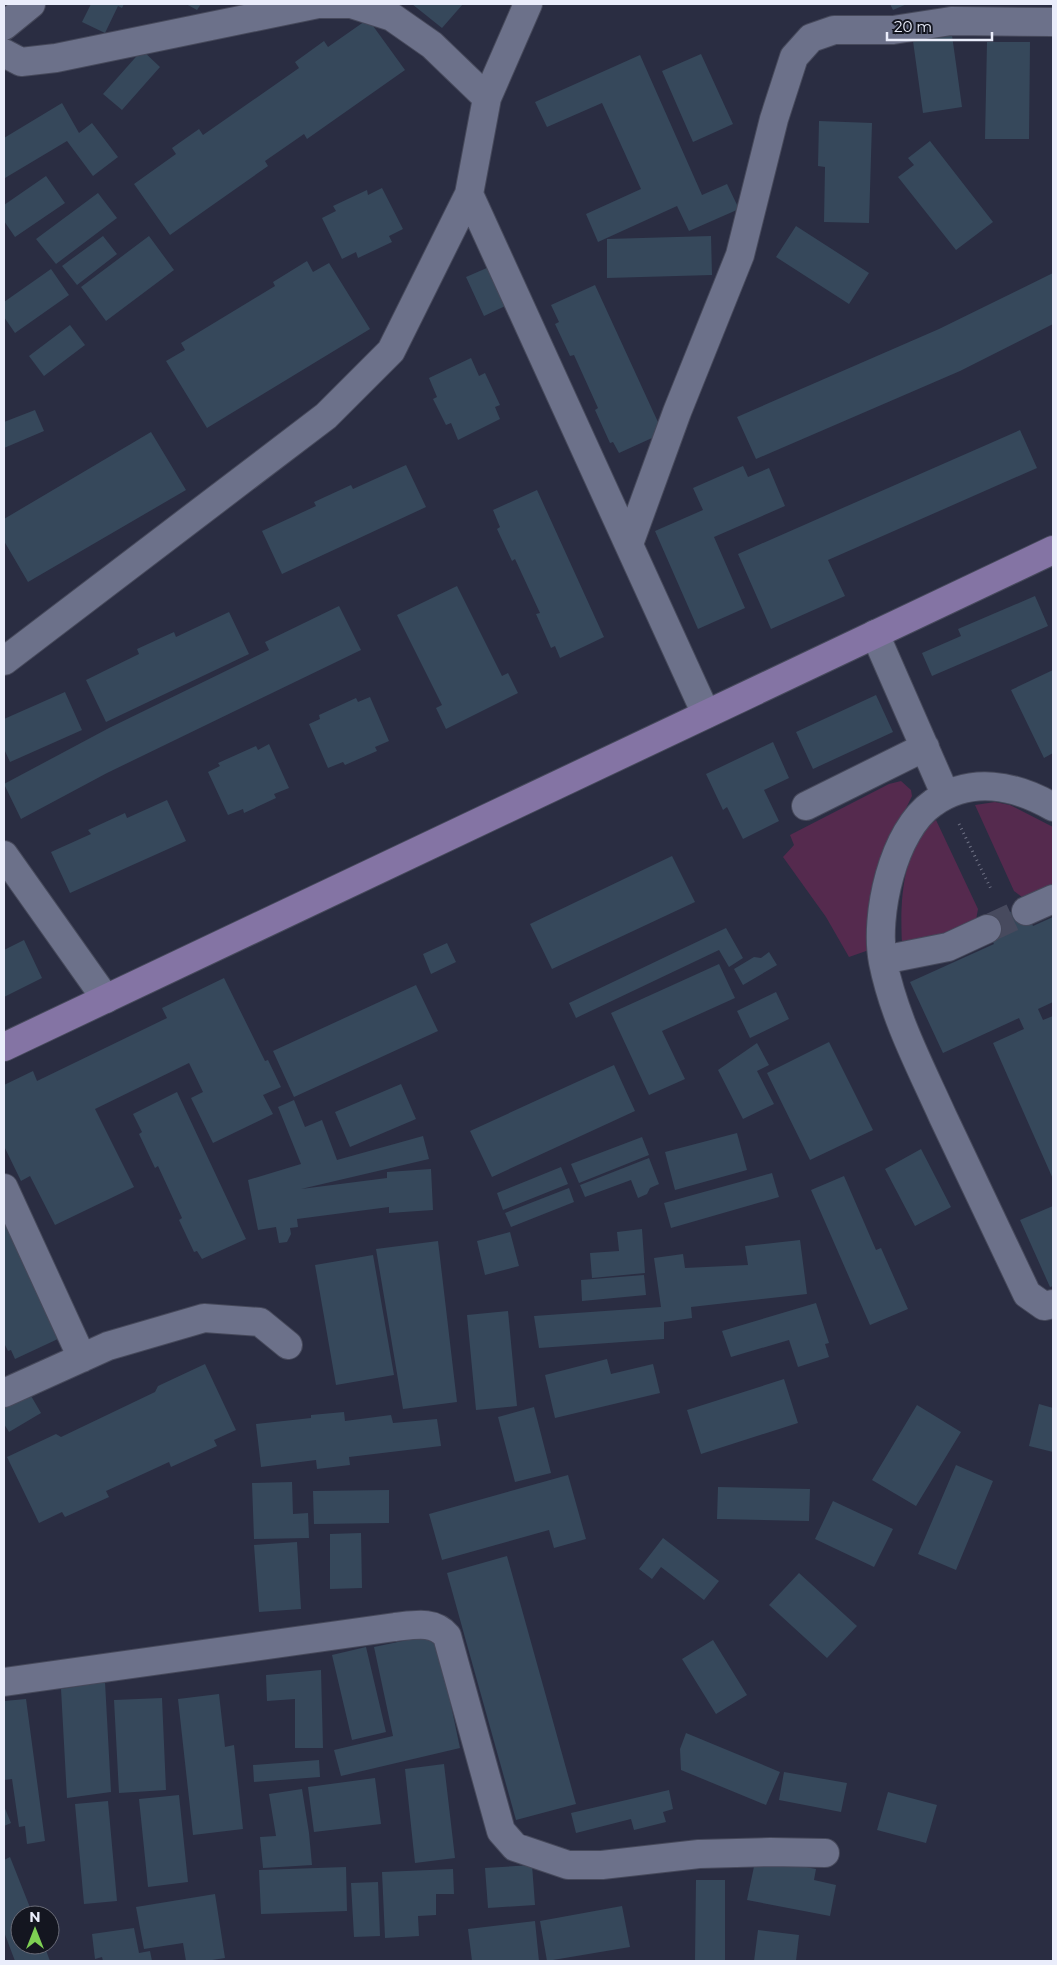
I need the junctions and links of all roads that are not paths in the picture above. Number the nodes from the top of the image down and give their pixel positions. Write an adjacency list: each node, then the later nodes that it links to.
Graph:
1 (31, 4): 4 (street)
2 (528, 4): 6 (street)
3 (1053, 22): 8 (street)
4 (4, 26)
5 (4, 53): 6 (street)
6 (487, 98): 7 (street)
7 (469, 194): 8 (street); 11 (street)
8 (629, 544): 12 (street)
9 (1053, 550): 10 (main road)
10 (875, 634): 12 (main road); 13 (street)
11 (4, 661)
12 (706, 714): 22 (main road)
13 (925, 747): 14 (street); 15 (street)
14 (946, 794): 16 (street); 21 (street)
15 (806, 806)
16 (1053, 807)
17 (4, 854): 22 (street)
18 (1053, 899): 19 (street)
19 (1026, 912)
20 (987, 929): 21 (street)
21 (882, 960): 25 (street)
22 (106, 999): 23 (main road)
23 (4, 1047)
24 (4, 1188): 27 (street)
25 (1053, 1304)
26 (288, 1345): 27 (street)
27 (82, 1358): 28 (street)
28 (4, 1393)
29 (4, 1682): 30 (street)
30 (825, 1853)

